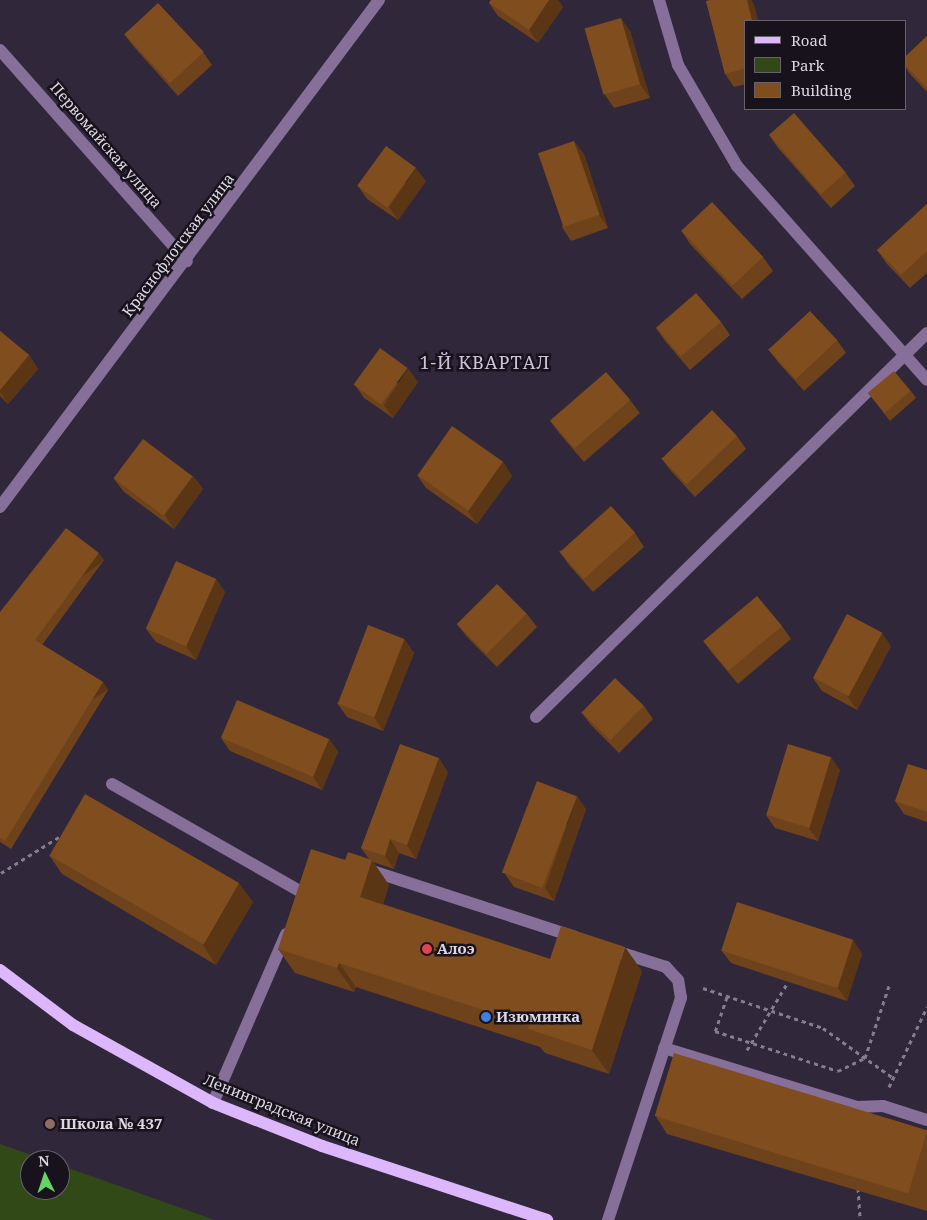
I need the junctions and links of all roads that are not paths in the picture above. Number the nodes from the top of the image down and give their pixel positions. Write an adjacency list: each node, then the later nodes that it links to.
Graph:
1 (379, 0): 4 (street, Краснофлотская улица)
2 (659, 0): 6 (street)
3 (0, 50): 4 (street, Первомайская улица)
4 (187, 261): 8 (street, Краснофлотская улица)
5 (927, 333): 6 (street)
6 (904, 356): 7 (street); 9 (street)
7 (927, 380)
8 (0, 507)
9 (536, 717)
10 (112, 784): 12 (street)
11 (350, 863): 15 (street)
12 (310, 878)
13 (291, 921): 16 (street)
14 (0, 970): 16 (main road, Ленинградская улица)
15 (664, 1048): 17 (street); 19 (street)
16 (213, 1103): 18 (main road, Ленинградская улица)
17 (927, 1120)
18 (548, 1220)
19 (608, 1220)

